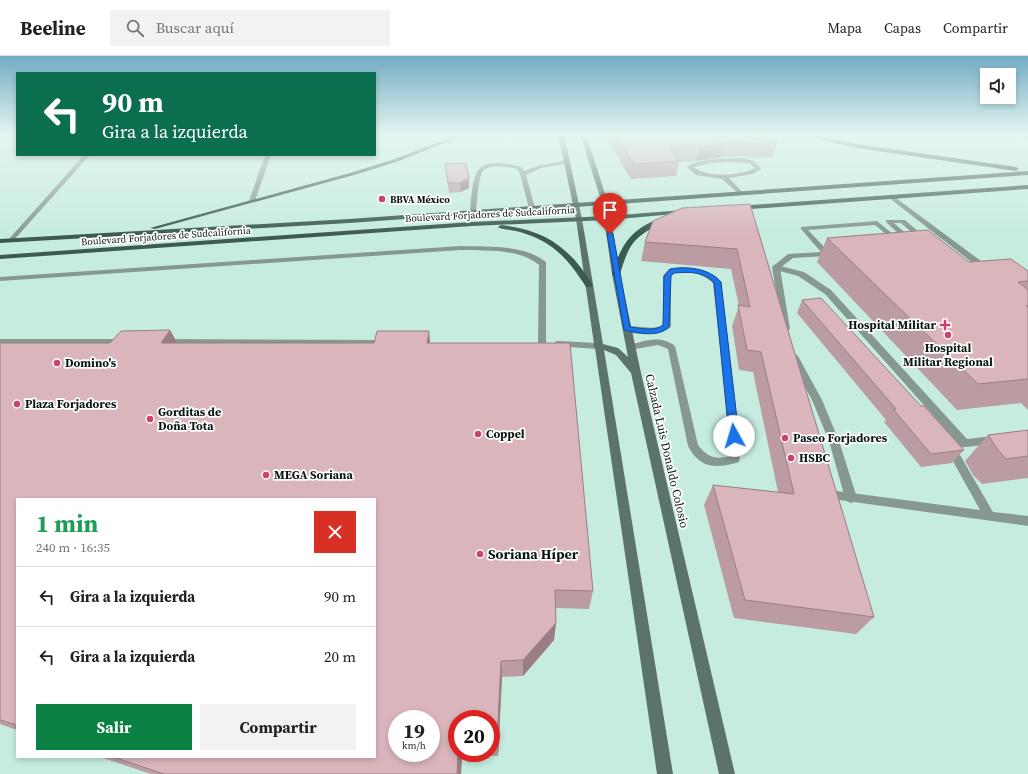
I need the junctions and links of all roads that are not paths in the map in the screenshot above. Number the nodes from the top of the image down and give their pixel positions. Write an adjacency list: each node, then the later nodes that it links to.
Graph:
1 (75, 168): 37 (street)
2 (264, 168): 20 (street)
3 (372, 168): 20 (main road)
4 (485, 168): 25 (street)
5 (517, 168): 13 (street)
6 (539, 168): 13 (street)
7 (568, 168): 22 (main road)
8 (594, 168): 21 (main road, Calzada Luis Donaldo Colosio)
9 (691, 168): 14 (street)
10 (757, 168): 14 (street)
11 (998, 168): 12 (main road)
12 (1028, 172): 15 (main road, Boulevard Forjadores de Sudcalifornia)
13 (524, 174): 23 (street)
14 (724, 177): 17 (street)
15 (865, 183): 17 (main road, Boulevard Forjadores de Sudcalifornia); 19 (main road)
16 (1028, 187): 18 (main road)
17 (740, 193): 21 (main road, Boulevard Forjadores de Sudcalifornia)
18 (890, 196): 19 (main road); 32 (street)
19 (882, 197): 24 (main road)
20 (252, 201): 31 (main road)
21 (605, 203): 22 (main road, Boulevard Forjadores de Sudcalifornia); 26 (main road, Calzada Luis Donaldo Colosio)
22 (576, 205): 23 (main road, Boulevard Forjadores de Sudcalifornia); 27 (main road)
23 (532, 208): 25 (main road, Boulevard Forjadores de Sudcalifornia)
24 (733, 208)
25 (472, 212): 28 (main road, Boulevard Forjadores de Sudcalifornia)
26 (607, 218): 27 (main road, Boulevard Forjadores de Sudcalifornia); 43 (main road, Calzada Luis Donaldo Colosio); 43 (main road, Boulevard Forjadores de Sudcalifornia)
27 (579, 219): 29 (main road, Boulevard Forjadores de Sudcalifornia); 46 (main road)
28 (349, 221): 30 (main road, Boulevard Forjadores de Sudcalifornia); 36 (main road)
29 (472, 224): 36 (main road, Boulevard Forjadores de Sudcalifornia); 46 (main road)
30 (176, 231): 31 (main road, Boulevard Forjadores de Sudcalifornia); 40 (main road)
31 (135, 233): 37 (main road, Boulevard Forjadores de Sudcalifornia)
32 (938, 233): 33 (street); 44 (street)
33 (918, 234): 34 (street); 34 (street); 39 (street)
34 (903, 235): 35 (street); 39 (street)
35 (887, 236): 39 (street); 42 (street)
36 (306, 237): 40 (main road, Boulevard Forjadores de Sudcalifornia)
37 (12, 240): 38 (main road, Boulevard Forjadores de Sudcalifornia)
38 (0, 241)
39 (910, 241)
40 (207, 243): 41 (main road, Boulevard Forjadores de Sudcalifornia)
41 (0, 257)
42 (776, 268): 48 (street); 58 (street)
43 (616, 274): 47 (main road, Calzada Luis Donaldo Colosio)
44 (992, 274)
45 (0, 279): 53 (street)
46 (589, 285): 53 (main road)
47 (627, 328): 54 (main road, Calzada Luis Donaldo Colosio); 54 (street)
48 (788, 335)
49 (0, 342): 50 (street)
50 (136, 342)
51 (157, 342): 52 (street)
52 (394, 343)
53 (597, 346): 56 (main road); 63 (main road)
54 (630, 347): 56 (main road, Calzada Luis Donaldo Colosio)
55 (791, 348): 60 (street)
56 (636, 373): 64 (main road, Calzada Luis Donaldo Colosio)
57 (1007, 439): 58 (street)
58 (964, 443): 61 (street)
59 (836, 496): 60 (street)
60 (850, 498): 61 (street)
61 (990, 517): 62 (street)
62 (1028, 521)
63 (665, 774)
64 (727, 774)

